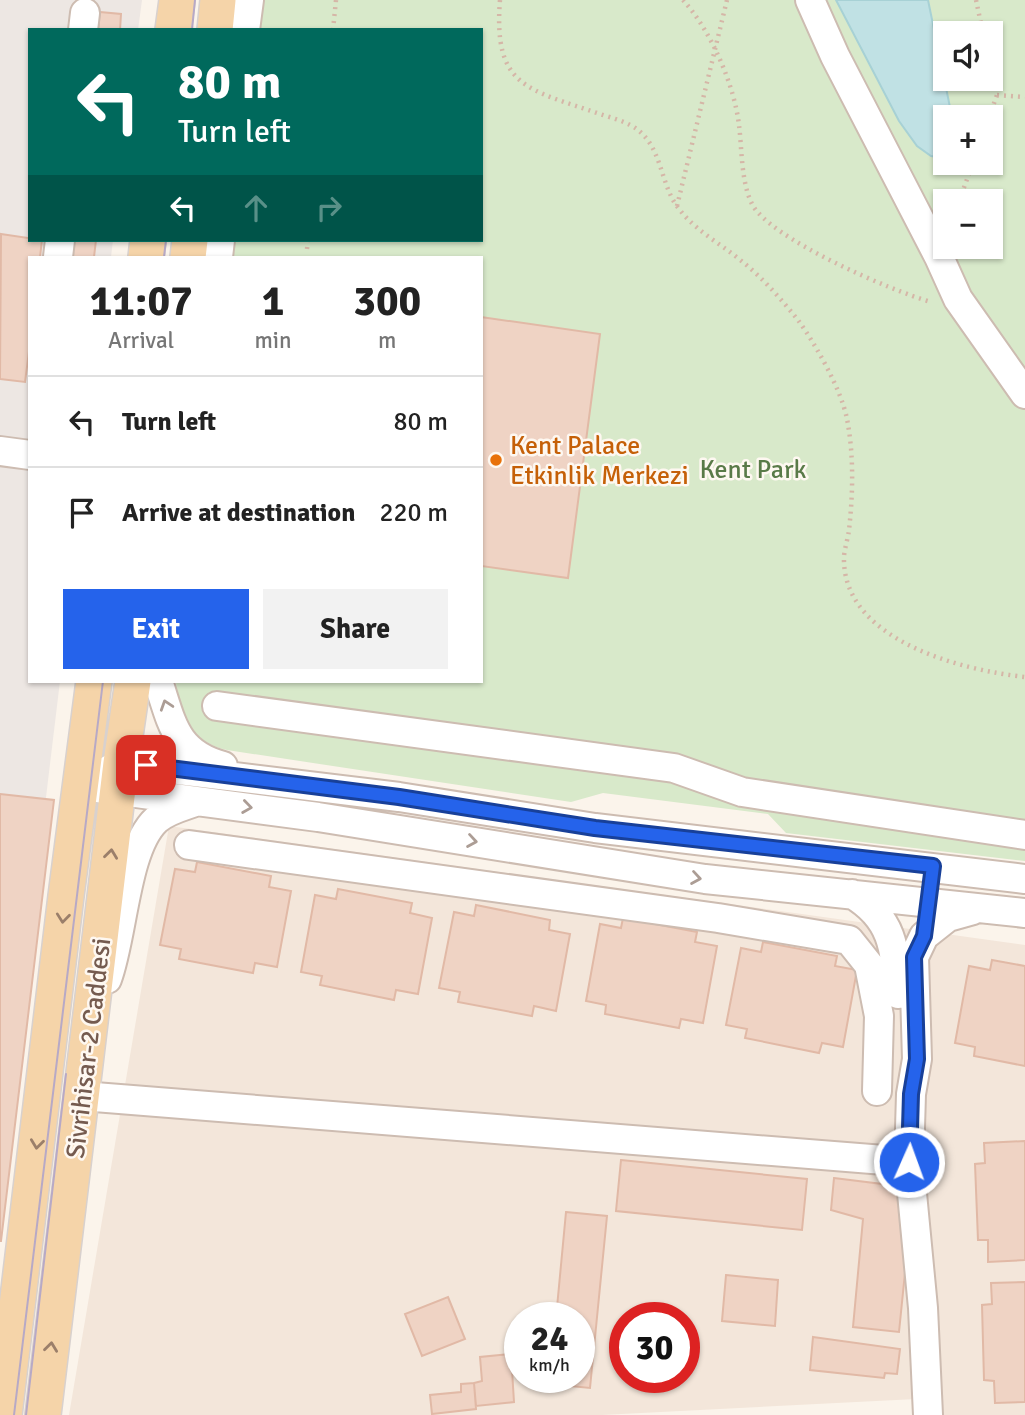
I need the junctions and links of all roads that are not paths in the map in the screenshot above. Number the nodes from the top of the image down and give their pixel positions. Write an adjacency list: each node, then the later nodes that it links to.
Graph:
1 (177, 0): 5 (main road)
2 (218, 0): 6 (main road)
3 (249, 0): 7 (street)
4 (810, 0): 8 (street)
5 (173, 28)
6 (215, 28)
7 (245, 28)
8 (1025, 394)
9 (0, 451): 10 (street)
10 (28, 455)
11 (94, 683): 17 (main road)
12 (134, 683): 15 (main road, Sivrihisar-2 Caddesi)
13 (159, 683): 16 (street, one-way to 13)
14 (218, 706): 19 (street)
15 (119, 777): 16 (street); 17 (street); 18 (street); 31 (main road, Sivrihisar-2 Caddesi, one-way to 15)
16 (273, 780): 21 (street)
17 (82, 785): 36 (main road, one-way to 36)
18 (197, 801): 24 (street, one-way to 24); 31 (street)
19 (1025, 835)
20 (189, 845): 32 (street)
21 (896, 864): 22 (street); 25 (street)
22 (933, 866): 23 (street); 26 (street)
23 (1025, 878)
24 (851, 894): 25 (street); 30 (street)
25 (891, 898): 26 (street); 30 (street)
26 (928, 902): 27 (street); 29 (street)
27 (983, 908): 28 (street); 29 (street)
28 (1025, 914)
29 (924, 936): 33 (street)
30 (890, 937): 33 (street)
31 (91, 1024): 34 (main road, Sivrihisar-2 Caddesi)
32 (877, 1091)
33 (911, 1094): 35 (street)
34 (82, 1096): 35 (street); 37 (main road, Sivrihisar-2 Caddesi, one-way to 34)
35 (909, 1162): 38 (street)
36 (5, 1411)
37 (43, 1415)
38 (928, 1415)

